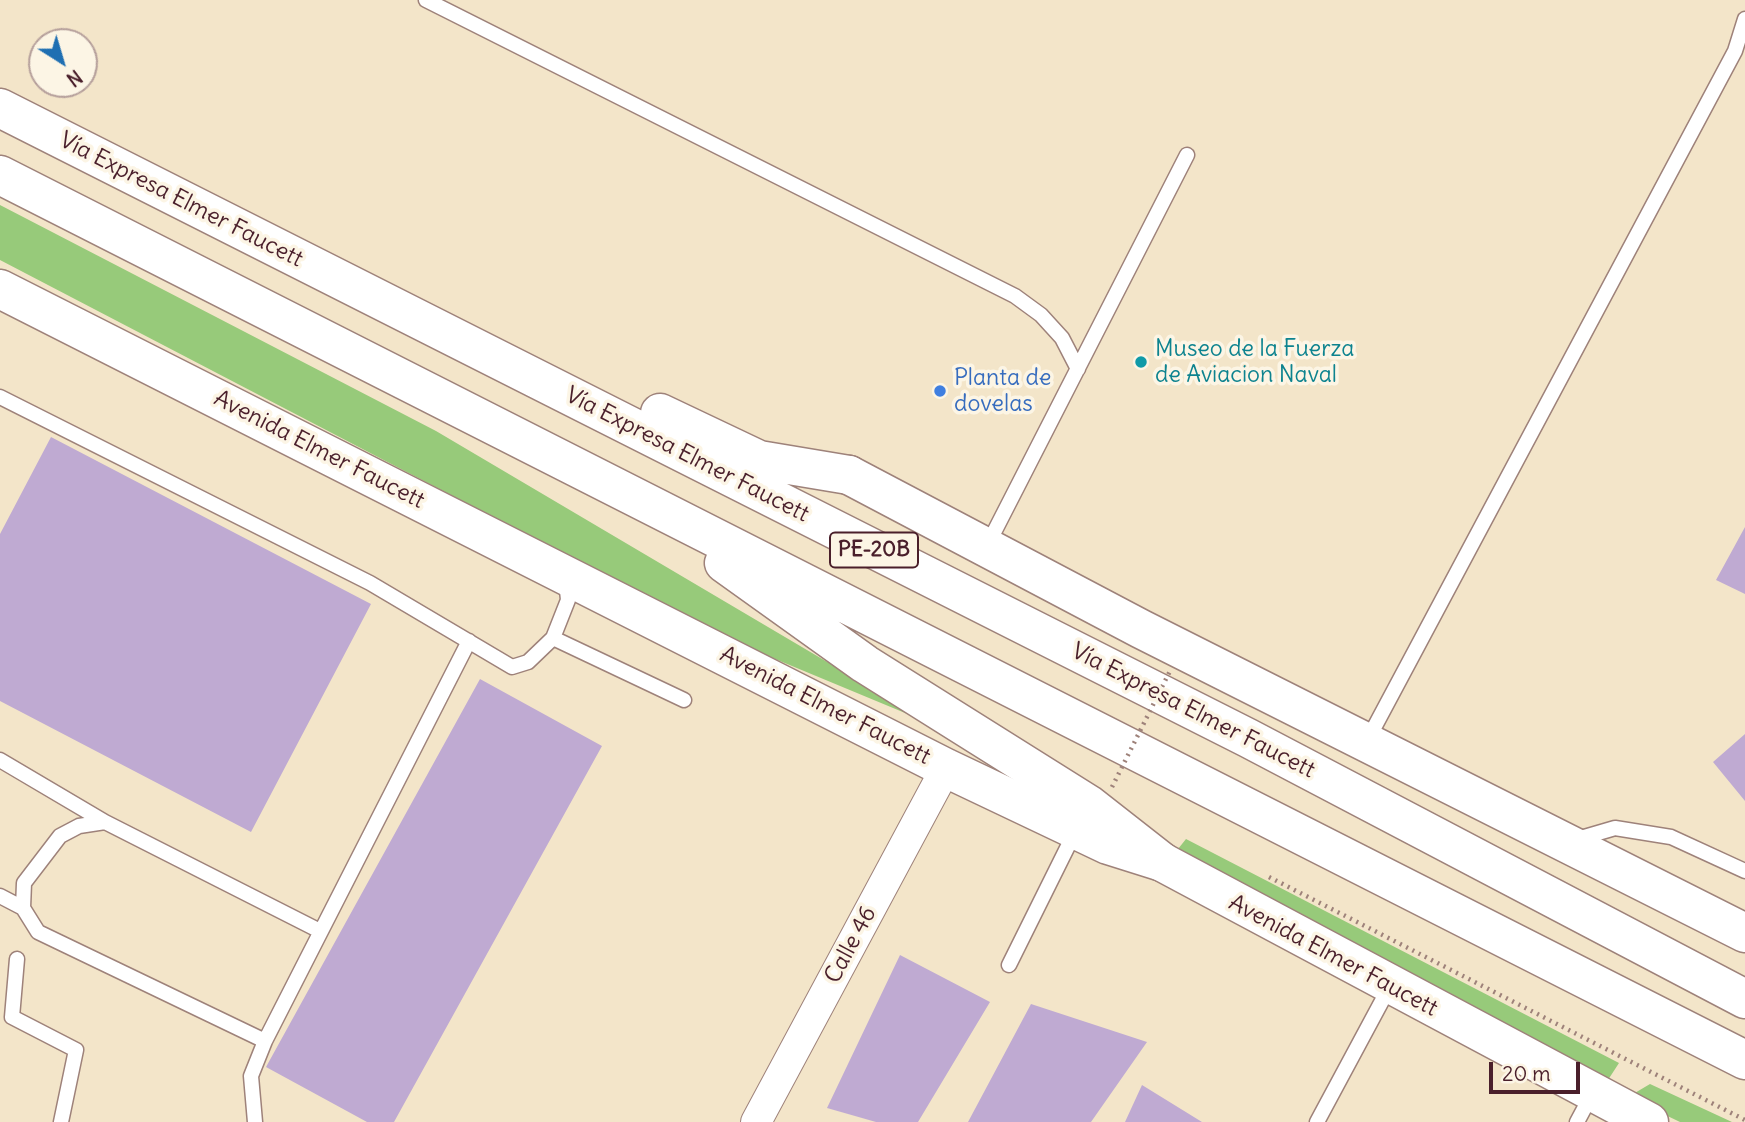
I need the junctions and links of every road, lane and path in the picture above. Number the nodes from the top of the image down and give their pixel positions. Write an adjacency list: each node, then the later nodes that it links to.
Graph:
1 (426, 0): 8 (lane)
2 (1745, 19): 17 (lane)
3 (0, 108): 7 (main road, Vía Expresa Elmer Faucett / PE-20B)
4 (1187, 155): 8 (lane)
5 (0, 175): 10 (main road, PE-20B)
6 (0, 289): 12 (main road, Avenida Elmer Faucett)
7 (501, 361): 11 (main road); 34 (main road, Vía Expresa Elmer Faucett / PE-20B)
8 (1078, 369): 11 (lane)
9 (0, 397): 14 (lane)
10 (619, 488): 24 (main road); 36 (main road, PE-20B)
11 (987, 547): 17 (main road)
12 (566, 575): 13 (lane); 19 (main road, Avenida Elmer Faucett)
13 (553, 638): 14 (lane); 16 (lane)
14 (469, 641): 29 (lane)
15 (1171, 669): 20 (path, bridge)
16 (684, 700)
17 (1366, 742): 23 (main road)
18 (0, 760): 21 (lane)
19 (946, 768): 22 (main road, Avenida Elmer Faucett); 41 (street, Calle 46)
20 (1112, 787)
21 (105, 822): 28 (lane); 29 (lane)
22 (1076, 828): 24 (main road, Avenida Elmer Faucett); 32 (lane)
23 (1566, 843): 25 (lane); 30 (main road)
24 (1162, 862): 33 (main road, Avenida Elmer Faucett)
25 (1745, 871)
26 (1265, 874): 39 (path)
27 (0, 896): 28 (lane)
28 (23, 908): 35 (lane)
29 (320, 931): 35 (lane)
30 (1745, 933)
31 (17, 959): 40 (lane)
32 (1009, 965)
33 (1390, 986): 37 (main road, Avenida Elmer Faucett); 42 (lane)
34 (1745, 999)
35 (265, 1041): 38 (lane)
36 (1745, 1060)
37 (1585, 1107): 43 (main road, Avenida Elmer Faucett)
38 (258, 1120)
39 (1745, 1120)
40 (61, 1122)
41 (756, 1122)
42 (1317, 1122)
43 (1649, 1122)

